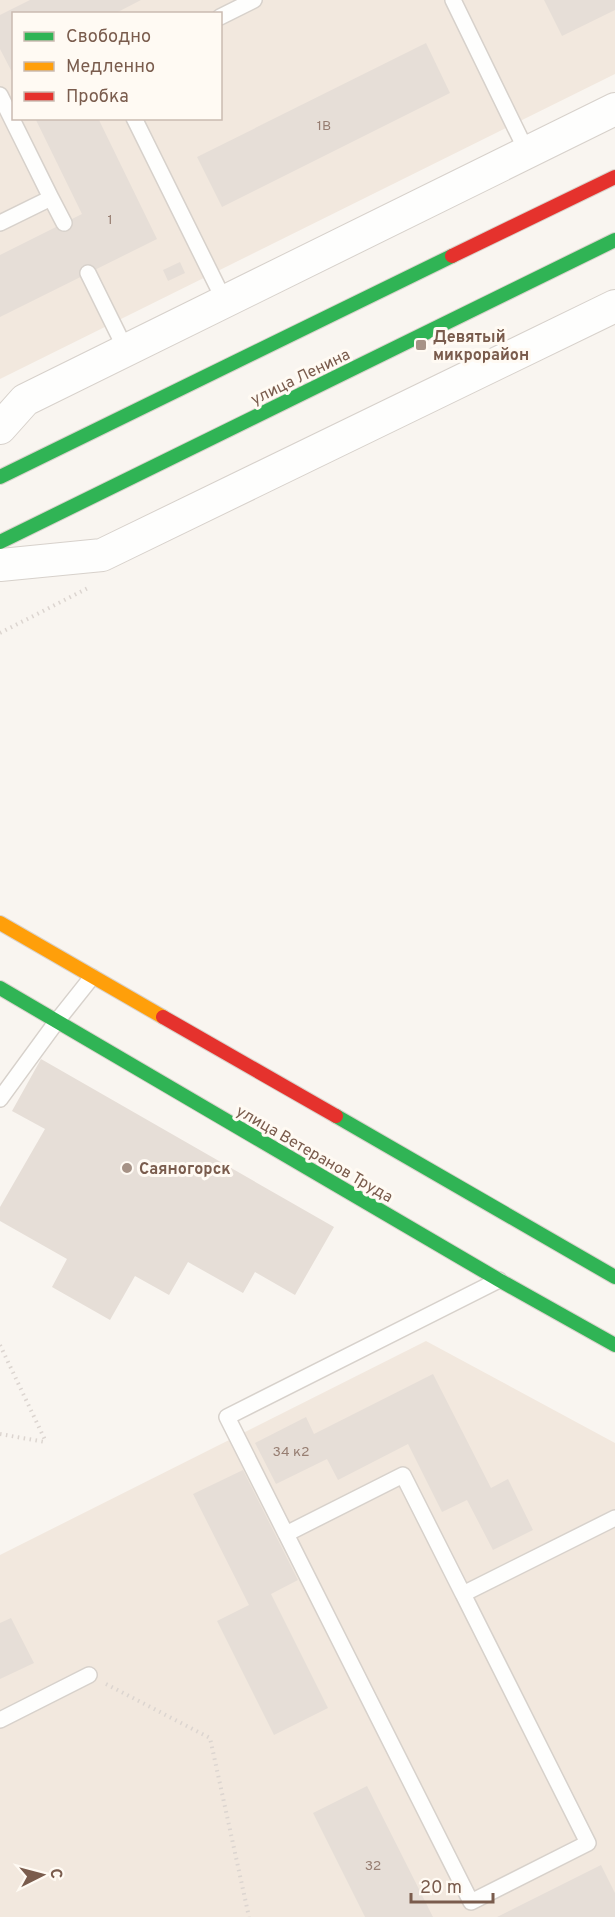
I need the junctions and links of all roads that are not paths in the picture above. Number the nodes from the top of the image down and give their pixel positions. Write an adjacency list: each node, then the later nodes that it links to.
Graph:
1 (254, 0): 3 (lane)
2 (453, 0): 9 (lane)
3 (222, 16)
4 (0, 95): 6 (lane)
5 (615, 110): 9 (street)
6 (12, 119)
7 (12, 120): 11 (lane)
8 (135, 120): 16 (lane)
9 (527, 152): 16 (street)
10 (615, 177): 20 (main road)
11 (51, 198): 12 (lane); 13 (lane)
12 (0, 224)
13 (64, 224)
14 (615, 240): 21 (main road, улица Ленина)
15 (88, 273): 18 (lane)
16 (225, 302): 18 (street)
17 (615, 306): 22 (street)
18 (126, 350): 19 (street)
19 (0, 429)
20 (0, 477)
21 (0, 542)
22 (0, 565)
23 (0, 923): 24 (main road)
24 (92, 977): 26 (lane); 28 (main road)
25 (0, 988): 26 (main road, улица Ветеранов Труда)
26 (57, 1021): 27 (lane); 29 (main road, улица Ветеранов Труда)
27 (0, 1099)
28 (615, 1277)
29 (500, 1280): 30 (main road, улица Ветеранов Труда); 32 (lane)
30 (615, 1345)
31 (615, 1518): 33 (lane)
32 (286, 1534): 33 (lane); 33 (lane)
33 (463, 1594)
34 (89, 1675): 35 (lane)
35 (0, 1720)

